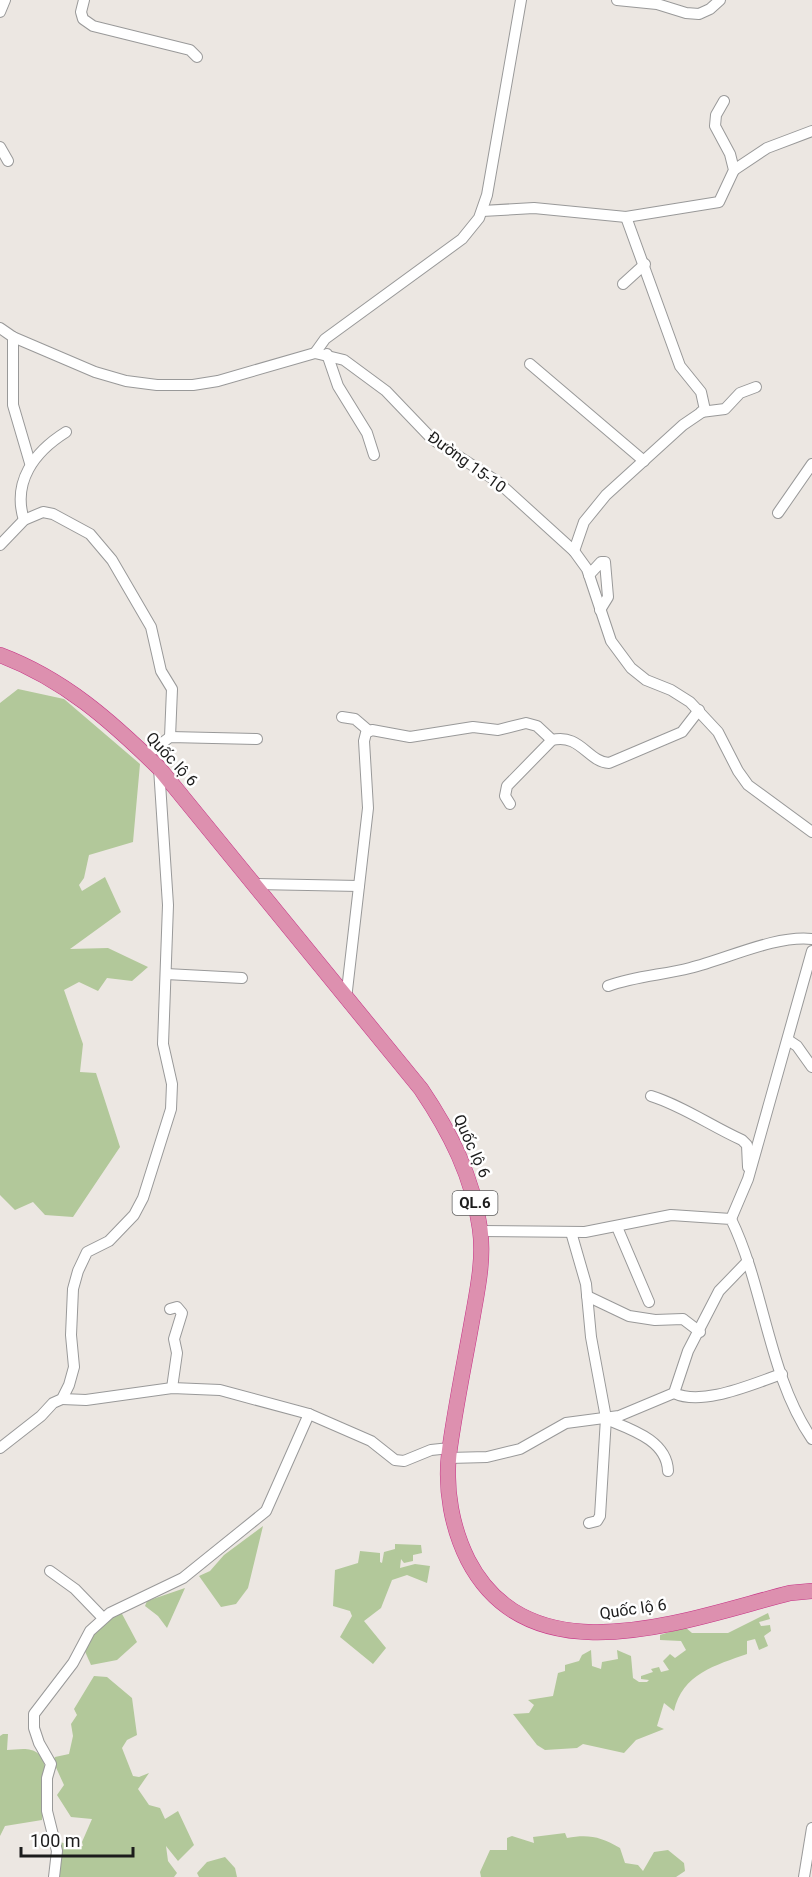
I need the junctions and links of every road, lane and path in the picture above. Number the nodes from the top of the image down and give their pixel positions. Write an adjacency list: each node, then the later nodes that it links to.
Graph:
1 (5, 0): 6 (street)
2 (84, 0): 7 (street)
3 (521, 0): 13 (street)
4 (617, 0): 5 (street)
5 (720, 0)
6 (0, 12)
7 (197, 57)
8 (724, 101): 12 (street)
9 (812, 130): 12 (street)
10 (0, 147): 11 (street)
11 (8, 161)
12 (734, 170): 14 (street)
13 (482, 211): 14 (street); 19 (street)
14 (626, 217): 15 (street)
15 (645, 264): 16 (street); 23 (street)
16 (623, 284)
17 (0, 328): 18 (street, Đường 15-10)
18 (13, 337): 19 (street, Đường 15-10); 27 (street)
19 (315, 353): 20 (street, Đường 15-10)
20 (327, 354): 25 (street); 32 (street, Đường 15-10)
21 (530, 364): 26 (street)
22 (756, 387): 23 (street)
23 (701, 412): 26 (street)
24 (66, 432): 27 (street)
25 (374, 455)
26 (644, 461): 32 (street)
27 (30, 463): 30 (street)
28 (812, 464): 29 (street)
29 (778, 513)
30 (24, 520): 31 (street); 39 (street)
31 (0, 545)
32 (574, 551): 33 (street, Đường 15-10)
33 (589, 575): 34 (street, Đường 15-10); 34 (street)
34 (600, 610): 36 (street, Đường 15-10)
35 (0, 655): 42 (highway, Quốc lộ 6 / QL.6)
36 (699, 710): 41 (street); 45 (street, Đường 15-10)
37 (342, 717): 38 (street)
38 (369, 731): 41 (street); 47 (street)
39 (170, 737): 40 (street); 42 (street)
40 (257, 740)
41 (552, 740): 44 (street)
42 (146, 755): 43 (highway, Quốc lộ 6 / QL.6)
43 (159, 768): 46 (highway, Quốc lộ 6 / QL.6); 50 (street)
44 (510, 804)
45 (812, 832)
46 (256, 884): 47 (street); 53 (highway, Quốc lộ 6 / QL.6)
47 (359, 886): 53 (street)
48 (812, 939): 52 (street)
49 (812, 951): 54 (street)
50 (166, 974): 51 (street); 70 (street)
51 (242, 978)
52 (608, 986)
53 (346, 1000): 60 (highway, Quốc lộ 6 / QL.6)
54 (789, 1040): 55 (street); 57 (street)
55 (812, 1067)
56 (651, 1096): 57 (street)
57 (748, 1179): 58 (street)
58 (731, 1220): 59 (street); 62 (street)
59 (617, 1227): 61 (street); 64 (street)
60 (481, 1231): 61 (street); 75 (highway, Quốc lộ 6 / QL.6)
61 (571, 1232): 63 (street)
62 (748, 1261): 66 (street); 67 (street)
63 (587, 1296): 66 (street); 72 (street)
64 (649, 1302)
65 (170, 1309): 68 (street)
66 (700, 1332): 69 (street)
67 (782, 1374): 69 (street); 73 (street)
68 (172, 1388): 70 (street); 71 (street)
69 (674, 1393): 72 (street)
70 (62, 1398): 74 (street)
71 (309, 1414): 75 (street); 80 (street)
72 (606, 1418): 75 (street); 76 (street); 77 (street)
73 (812, 1439)
74 (0, 1448)
75 (450, 1453): 79 (highway, Quốc lộ 6 / QL.6)
76 (668, 1471)
77 (589, 1523)
78 (50, 1571): 80 (street)
79 (812, 1591)
80 (103, 1618): 82 (street)
81 (812, 1828): 83 (street)
82 (54, 1877)
83 (804, 1877)

